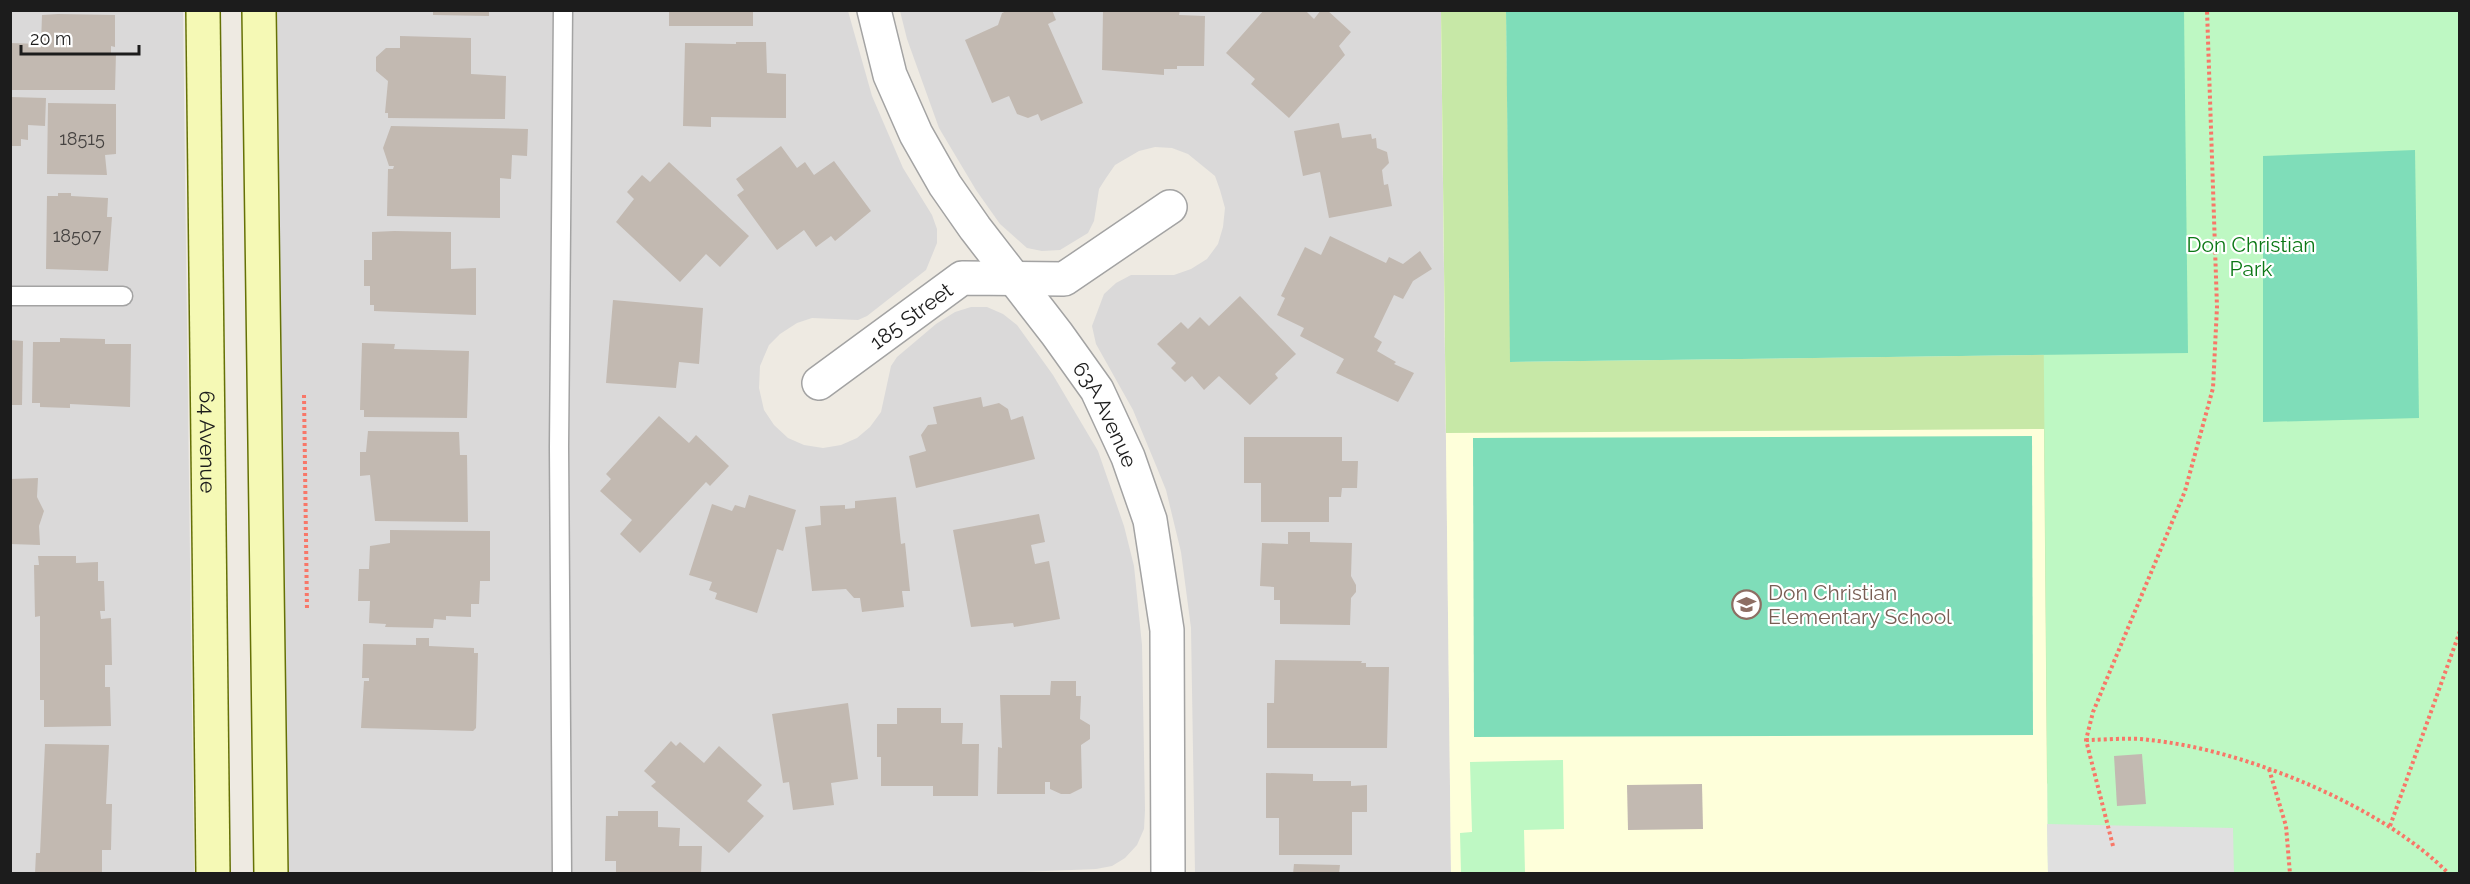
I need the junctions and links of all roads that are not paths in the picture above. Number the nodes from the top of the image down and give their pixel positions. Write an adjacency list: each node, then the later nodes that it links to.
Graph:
1 (202, 10): 10 (main road, 64 Avenue)
2 (259, 10): 11 (main road)
3 (563, 10): 12 (lane)
4 (874, 10): 6 (street, 63A Avenue)
5 (1170, 207): 6 (street, 185 Street)
6 (1014, 279): 9 (street, 185 Street); 13 (street, 63A Avenue)
7 (10, 296): 8 (lane)
8 (123, 296)
9 (819, 383)
10 (213, 873)
11 (272, 873)
12 (562, 873)
13 (1168, 873)

